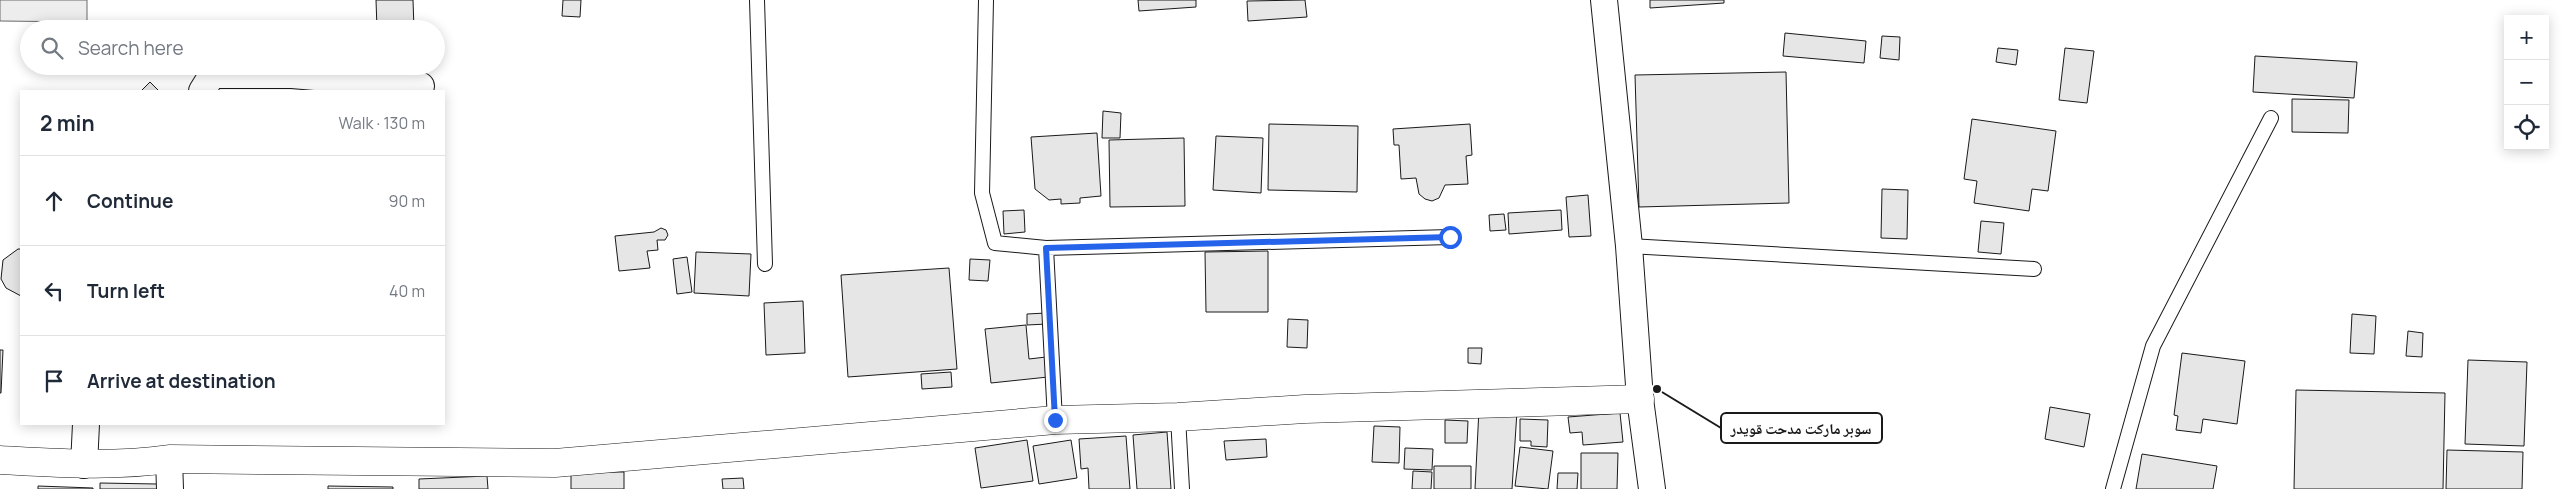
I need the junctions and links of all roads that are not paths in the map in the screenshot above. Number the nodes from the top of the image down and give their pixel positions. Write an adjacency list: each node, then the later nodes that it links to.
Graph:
1 (757, 0): 14 (lane)
2 (986, 0): 13 (lane)
3 (1604, 0): 12 (street)
4 (212, 75): 9 (street)
5 (212, 75): 6 (street)
6 (292, 75)
7 (292, 75): 8 (street)
8 (421, 86)
9 (203, 90)
10 (2271, 118): 26 (lane)
11 (1450, 237): 13 (lane)
12 (1629, 246): 15 (lane); 16 (street)
13 (1046, 248): 18 (lane)
14 (764, 264)
15 (2034, 269)
16 (1640, 399): 17 (street); 25 (street)
17 (1178, 417): 18 (street); 24 (lane)
18 (1055, 420): 20 (street)
19 (86, 425): 22 (street)
20 (169, 459): 22 (street); 23 (street)
21 (0, 460): 22 (street)
22 (84, 465)
23 (170, 489)
24 (1182, 489)
25 (1652, 489)
26 (2113, 489)

